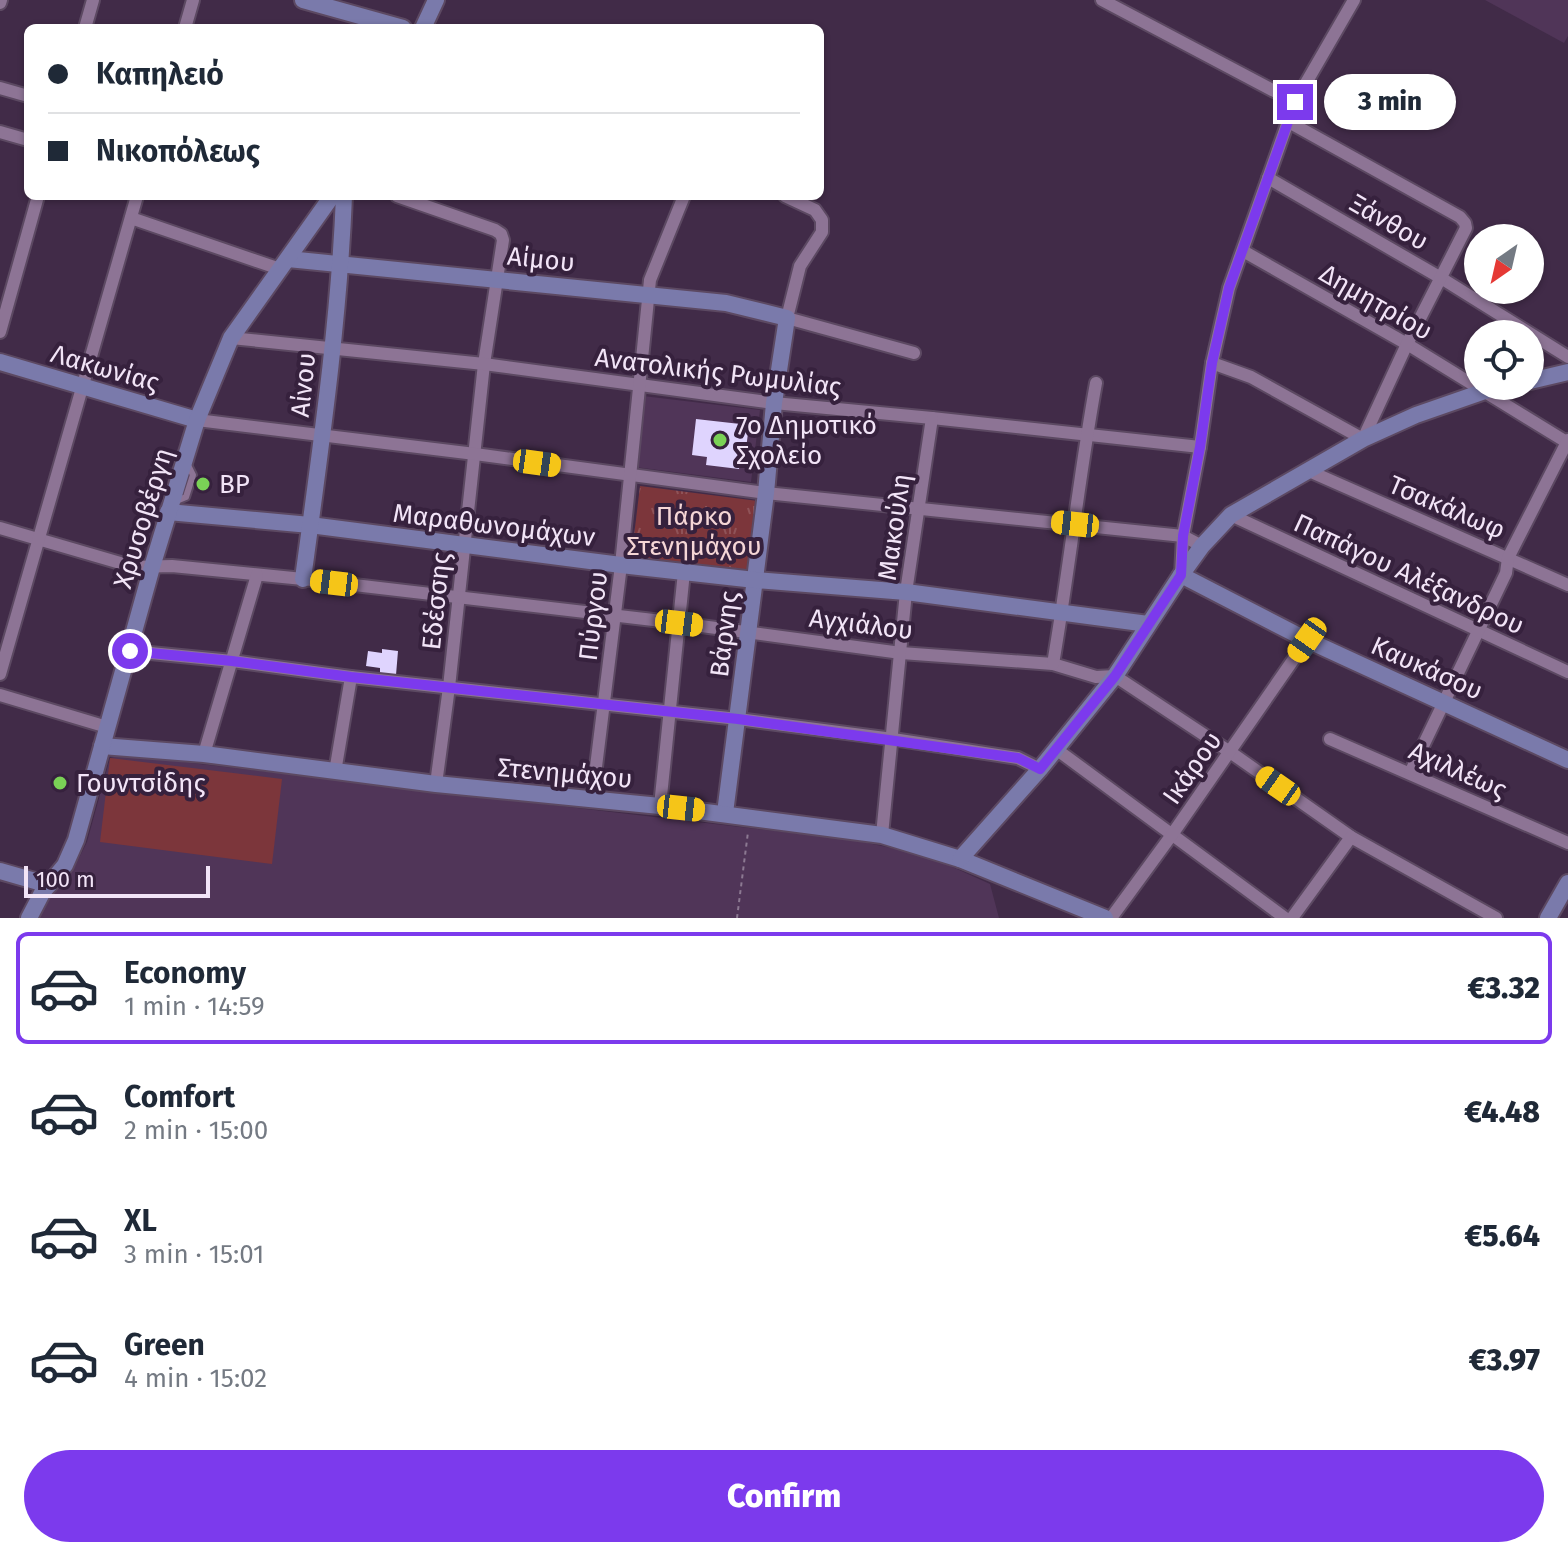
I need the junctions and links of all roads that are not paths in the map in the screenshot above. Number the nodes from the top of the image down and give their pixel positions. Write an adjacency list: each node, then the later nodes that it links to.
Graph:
1 (93, 0): 7 (street)
2 (193, 0): 8 (street)
3 (303, 0): 9 (street)
4 (436, 0): 10 (street)
5 (1102, 0): 13 (street)
6 (1354, 0): 13 (street)
7 (86, 24)
8 (186, 24)
9 (389, 24)
10 (425, 24)
11 (0, 88): 12 (street)
12 (24, 95)
13 (1295, 102): 14 (street)
14 (1287, 121): 17 (street); 29 (street)
15 (0, 132): 16 (street)
16 (24, 139)
17 (1268, 178): 26 (street); 29 (street, Ξάνθου)
18 (37, 200): 33 (street)
19 (136, 200): 25 (street)
20 (329, 200): 27 (street, Χρυσοβέργη)
21 (344, 200): 28 (street, Αίνου)
22 (408, 200): 30 (street, Εδέσσης)
23 (682, 200): 31 (street, Πύργου)
24 (794, 200): 32 (street)
25 (131, 218): 27 (street); 47 (street)
26 (1243, 251): 35 (street, Δημητρίου); 40 (street)
27 (284, 264): 28 (street, Αίμου); 34 (street, Χρυσοβέργη)
28 (341, 265): 30 (street, Αίμου); 36 (street, Αίνου)
29 (1441, 278): 35 (street); 38 (street, Ξάνθου)
30 (496, 279): 31 (street, Αίμου); 41 (street, Εδέσσης)
31 (648, 294): 32 (street, Αίμου); 46 (street, Πύργου)
32 (787, 318): 37 (street); 50 (street, Βάρνης)
33 (0, 332)
34 (231, 338): 36 (street, Ανατολικής Ρωμυλίας); 52 (street, Χρυσοβέργη)
35 (1407, 344): 43 (street, Δημητρίου); 55 (street)
36 (332, 348): 41 (street, Ανατολικής Ρωμυλίας); 53 (street, Αίνου)
37 (914, 353)
38 (1568, 357)
39 (0, 362): 47 (street, Λακωνίας)
40 (1212, 363): 55 (street); 57 (street)
41 (484, 364): 46 (street, Ανατολικής Ρωμυλίας); 58 (street, Εδέσσης)
42 (1568, 372): 44 (street)
43 (1464, 378)
44 (1544, 378)
45 (1096, 383): 54 (street)
46 (640, 384): 50 (street, Ανατολικής Ρωμυλίας); 60 (street, Πύργου)
47 (83, 387): 52 (street, Λακωνίας); 69 (street)
48 (1464, 398): 55 (street)
49 (1500, 400): 56 (street, Δημητρίου)
50 (774, 403): 51 (street, Ανατολικής Ρωμυλίας); 61 (street, Βάρνης)
51 (932, 418): 54 (street, Ανατολικής Ρωμυλίας); 63 (street, Μακούλη)
52 (197, 420): 53 (street); 62 (street, Χρυσοβέργη)
53 (322, 435): 58 (street); 66 (street, Αίνου)
54 (1087, 435): 57 (street, Ανατολικής Ρωμυλίας); 65 (street)
55 (1363, 439): 59 (street)
56 (1568, 442): 72 (street)
57 (1200, 447): 68 (street)
58 (475, 454): 60 (street); 70 (street, Εδέσσης)
59 (1309, 471): 64 (street); 72 (street, Τσακάλωφ)
60 (631, 476): 61 (street); 73 (street, Πύργου)
61 (766, 493): 63 (street); 79 (street, Βάρνης)
62 (169, 507): 66 (street, Μαραθωνομάχων); 74 (street, Χρυσοβέργη)
63 (919, 508): 65 (street); 81 (street, Μακούλη)
64 (1231, 515): 71 (street); 87 (street, Παπάγου Αλέξανδρου)
65 (1075, 524): 68 (street); 83 (street)
66 (310, 525): 70 (street, Μαραθωνομάχων); 78 (street, Αίνου)
67 (0, 528): 69 (street, Αγχιάλου)
68 (1183, 536): 71 (street); 77 (street)
69 (39, 540): 74 (street, Αγχιάλου); 95 (street)
70 (464, 544): 73 (street, Μαραθωνομάχων); 82 (street, Εδέσσης)
71 (1202, 546): 77 (street)
72 (1508, 558): 80 (street, Τσακάλωφ); 87 (street)
73 (621, 565): 75 (street, Μαραθωνομάχων); 84 (street, Πύργου)
74 (152, 567): 76 (street, Αγχιάλου); 90 (street, Χρυσοβέργη)
75 (684, 572): 79 (street, Μαραθωνομάχων); 85 (street)
76 (257, 575): 78 (street, Αγχιάλου); 92 (street)
77 (1181, 575): 86 (street); 89 (street, Καυκάσου)
78 (303, 579): 82 (street, Αγχιάλου)
79 (755, 580): 81 (street, Μαραθωνομάχων); 88 (street, Βάρνης)
80 (1568, 585)
81 (906, 592): 83 (street, Μαραθωνομάχων); 91 (street, Μακούλη)
82 (458, 598): 84 (street, Αγχιάλου); 98 (street, Εδέσσης)
83 (1062, 612): 86 (street, Μαραθωνομάχων); 93 (street)
84 (614, 616): 85 (street, Αγχιάλου); 101 (street, Πύργου)
85 (679, 623): 88 (street, Αγχιάλου); 102 (street)
86 (1148, 624): 96 (street)
87 (1479, 631): 94 (street, Παπάγου Αλέξανδρου); 100 (street)
88 (749, 632): 91 (street, Αγχιάλου); 103 (street, Βάρνης)
89 (1307, 640): 100 (street, Καυκάσου); 109 (street, Ικάρου)
90 (130, 651): 92 (street); 104 (street, Χρυσοβέργη)
91 (901, 653): 93 (street, Αγχιάλου); 105 (street, Μακούλη)
92 (232, 661): 97 (street); 110 (street)
93 (1053, 664): 96 (street, Αγχιάλου)
94 (1568, 672)
95 (0, 674)
96 (1115, 676): 108 (street); 109 (street, Αγχιάλου)
97 (351, 677): 98 (street); 113 (street)
98 (449, 687): 101 (street); 115 (street, Εδέσσης)
99 (0, 695): 104 (street)
100 (1444, 702): 111 (street, Καυκάσου); 114 (street)
101 (604, 705): 102 (street); 116 (street, Πύργου)
102 (670, 712): 103 (street); 117 (street)
103 (738, 719): 105 (street); 118 (street, Βάρνης)
104 (107, 727): 107 (street, Χρυσοβέργη)
105 (893, 739): 112 (street); 119 (street, Μακούλη)
106 (1330, 739): 114 (street, Αχιλλέως)
107 (102, 746): 110 (street, Στενημάχου); 126 (street, Χρυσοβέργη)
108 (1056, 749): 112 (street); 120 (street)
109 (1230, 752): 120 (street, Ικάρου); 121 (street, Αγχιάλου)
110 (204, 754): 113 (street, Στενημάχου)
111 (1568, 760)
112 (1040, 769): 123 (street)
113 (335, 772): 115 (street, Στενημάχου)
114 (1410, 773): 122 (street, Αχιλλέως)
115 (436, 784): 116 (street, Στενημάχου)
116 (592, 799): 117 (street, Στενημάχου)
117 (660, 806): 118 (street, Στενημάχου)
118 (725, 813): 119 (street, Στενημάχου)
119 (882, 835): 123 (street, Στενημάχου)
120 (1171, 836): 128 (street, Ικάρου); 129 (street)
121 (1351, 837): 130 (street); 131 (street, Αγχιάλου)
122 (1568, 843)
123 (960, 859): 128 (street, Στενημάχου)
124 (0, 871): 126 (street)
125 (1568, 883): 132 (street)
126 (49, 885): 127 (street, Χρυσοβέργη)
127 (29, 918)
128 (1108, 918)
129 (1285, 918)
130 (1292, 918)
131 (1496, 918)
132 (1548, 918)

